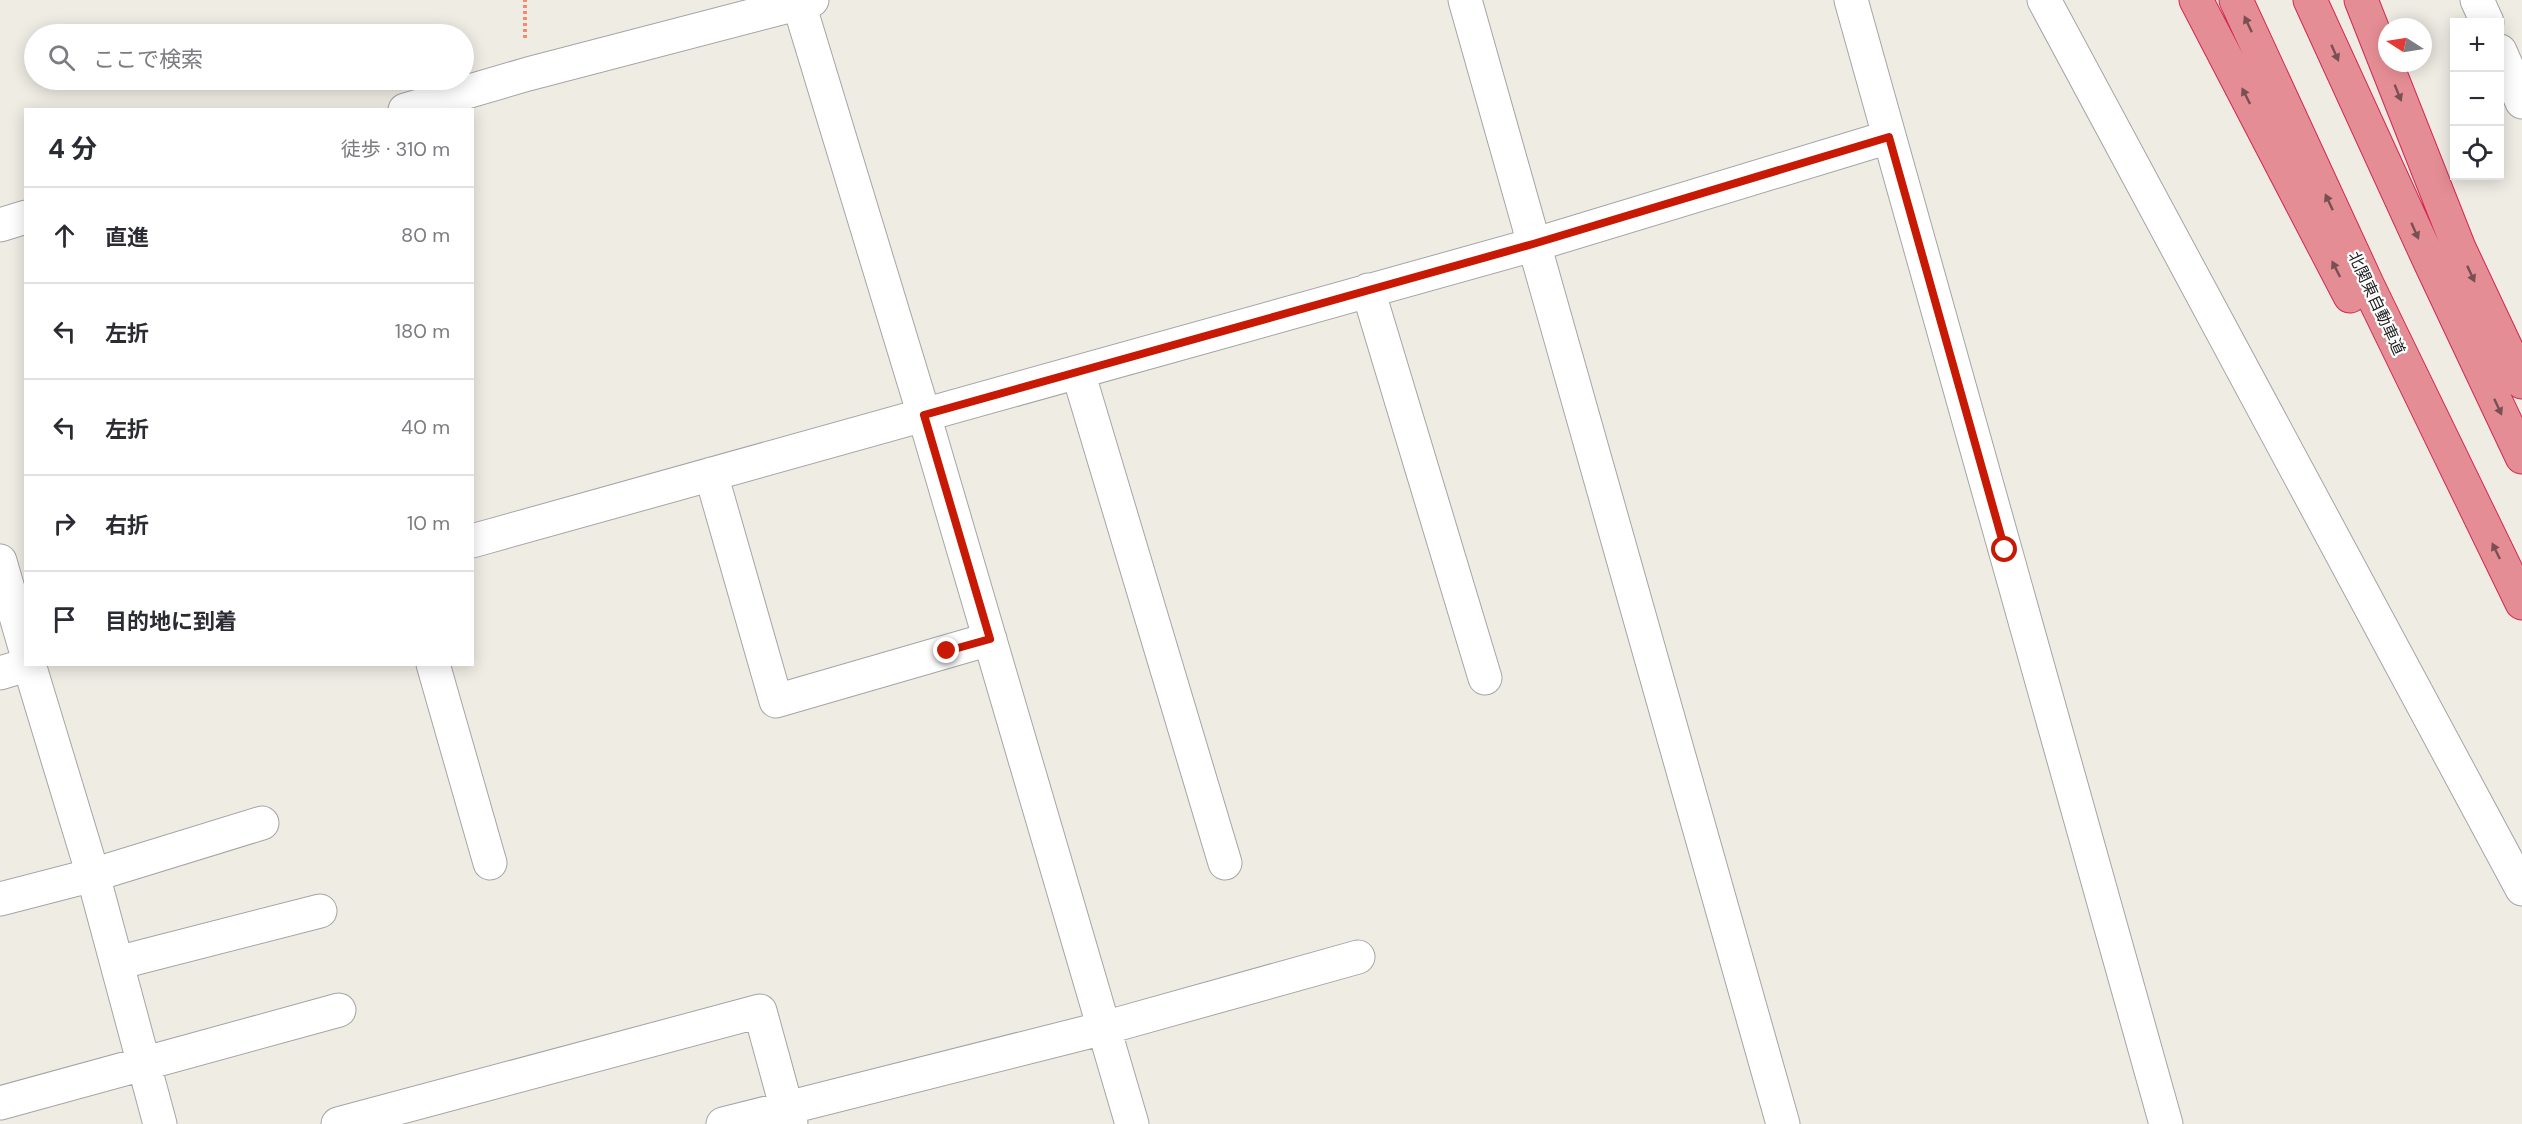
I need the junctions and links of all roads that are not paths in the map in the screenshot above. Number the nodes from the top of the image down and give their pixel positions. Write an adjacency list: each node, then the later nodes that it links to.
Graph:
1 (1465, 0): 19 (street)
2 (1851, 0): 16 (street)
3 (2044, 0): 38 (street)
4 (2196, 0): 26 (highway, one-way to 4)
5 (2236, 0): 26 (highway, 北関東自動車道, one-way to 5)
6 (2310, 0): 24 (highway, one-way to 24)
7 (2361, 0): 22 (highway, one-way to 22)
8 (2477, 0): 10 (street)
9 (806, 2): 13 (street); 23 (street)
10 (2485, 18)
11 (2504, 62): 14 (street)
12 (473, 90): 15 (street)
13 (474, 90)
14 (2522, 102)
15 (412, 108)
16 (1889, 137): 19 (street); 57 (street)
17 (24, 219): 18 (street)
18 (0, 225)
19 (1533, 244): 20 (street); 56 (street)
20 (1368, 290): 21 (street); 36 (street)
21 (1078, 372): 23 (street); 40 (street)
22 (2522, 382)
23 (924, 415): 25 (street); 30 (street)
24 (2522, 457)
25 (711, 474): 27 (street); 30 (street)
26 (2462, 482): 29 (highway, 北関東自動車道, one-way to 26)
27 (474, 540)
28 (0, 561): 31 (street)
29 (2522, 603)
30 (990, 639): 48 (street)
31 (24, 644)
32 (26, 666): 35 (street)
33 (30, 666): 41 (street)
34 (434, 666): 39 (street)
35 (0, 673)
36 (1485, 678)
37 (262, 823): 41 (street)
38 (2511, 844): 42 (street)
39 (490, 863)
40 (1225, 863)
41 (93, 875): 43 (street); 46 (street)
42 (2522, 890)
43 (0, 899)
44 (320, 910): 46 (street)
45 (1358, 957): 48 (street)
46 (117, 963): 49 (street)
47 (339, 1010): 49 (street)
48 (1104, 1028): 51 (street); 55 (street)
49 (144, 1062): 50 (street); 52 (street)
50 (0, 1103)
51 (789, 1116): 53 (street); 54 (street)
52 (160, 1124)
53 (338, 1124)
54 (723, 1124)
55 (1132, 1124)
56 (1783, 1124)
57 (2166, 1124)

